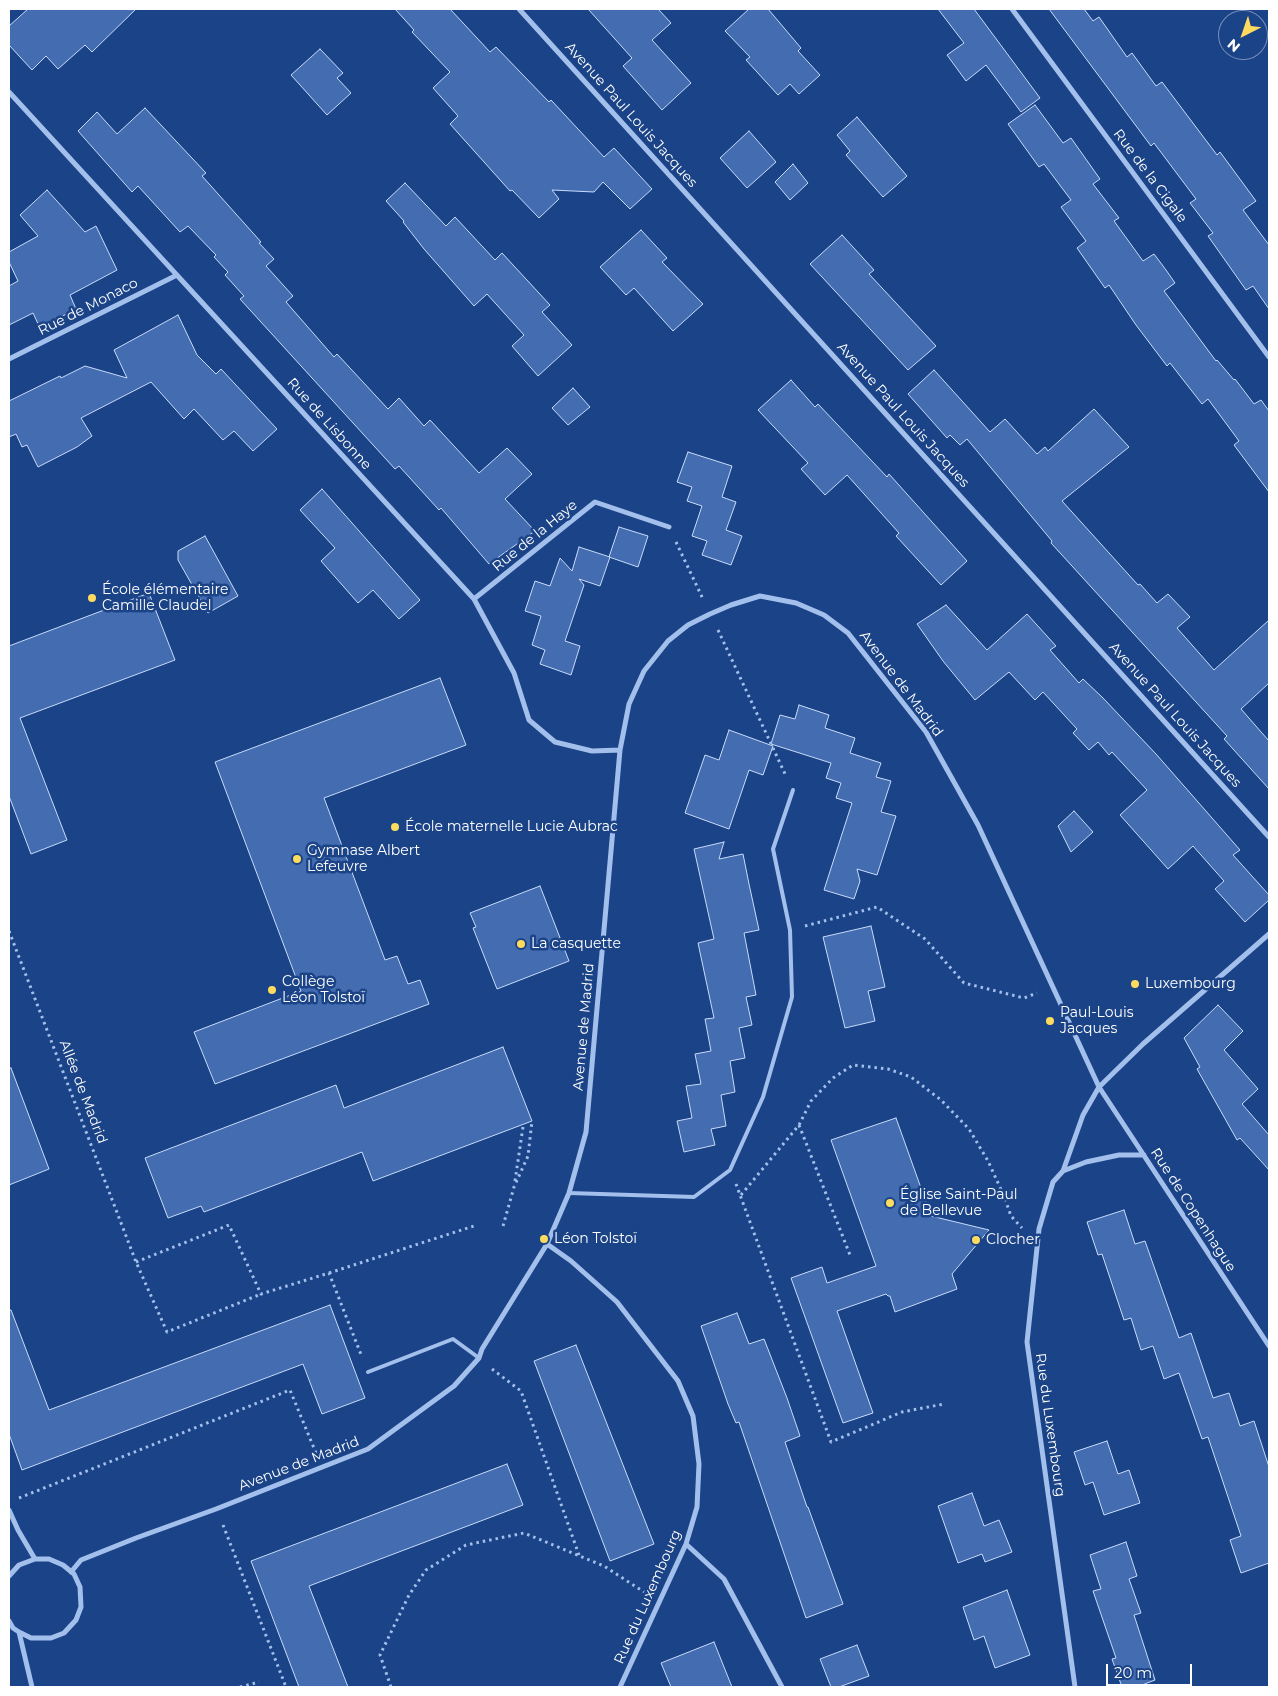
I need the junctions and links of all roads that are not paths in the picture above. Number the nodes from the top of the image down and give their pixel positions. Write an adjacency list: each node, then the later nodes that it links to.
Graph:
1 (519, 9): 11 (street, Avenue Paul Louis Jacques)
2 (1012, 9): 5 (street, Rue de la Cigale)
3 (9, 92): 4 (street, Rue de Lisbonne)
4 (177, 275): 6 (street, Rue de Monaco); 8 (street, Rue de Lisbonne)
5 (1269, 356)
6 (9, 359)
7 (669, 527): 8 (street, Rue de la Haye)
8 (474, 600): 9 (street, Rue de Lisbonne)
9 (620, 750): 13 (street, Avenue de Madrid); 16 (street, Avenue de Madrid)
10 (793, 790): 16 (lane)
11 (1269, 837)
12 (1269, 934): 13 (street, Rue du Luxembourg)
13 (1099, 1087): 14 (street, Rue de Copenhague); 15 (street, Rue du Luxembourg)
14 (1144, 1155): 15 (street); 18 (street, Rue de Copenhague)
15 (1063, 1171): 31 (street, Rue du Luxembourg)
16 (569, 1193): 17 (street, Avenue de Madrid)
17 (547, 1244): 19 (street, Avenue de Madrid); 22 (street, Rue du Luxembourg)
18 (1269, 1346)
19 (478, 1358): 20 (lane); 24 (street, Avenue de Madrid)
20 (368, 1372)
21 (9, 1510): 23 (street)
22 (686, 1544): 29 (street, Rue du Luxembourg); 30 (street)
23 (35, 1559): 24 (street); 25 (street)
24 (71, 1572): 27 (street)
25 (9, 1576)
26 (9, 1621): 27 (street)
27 (18, 1632): 28 (street)
28 (32, 1687)
29 (620, 1687)
30 (782, 1687)
31 (1075, 1687)

